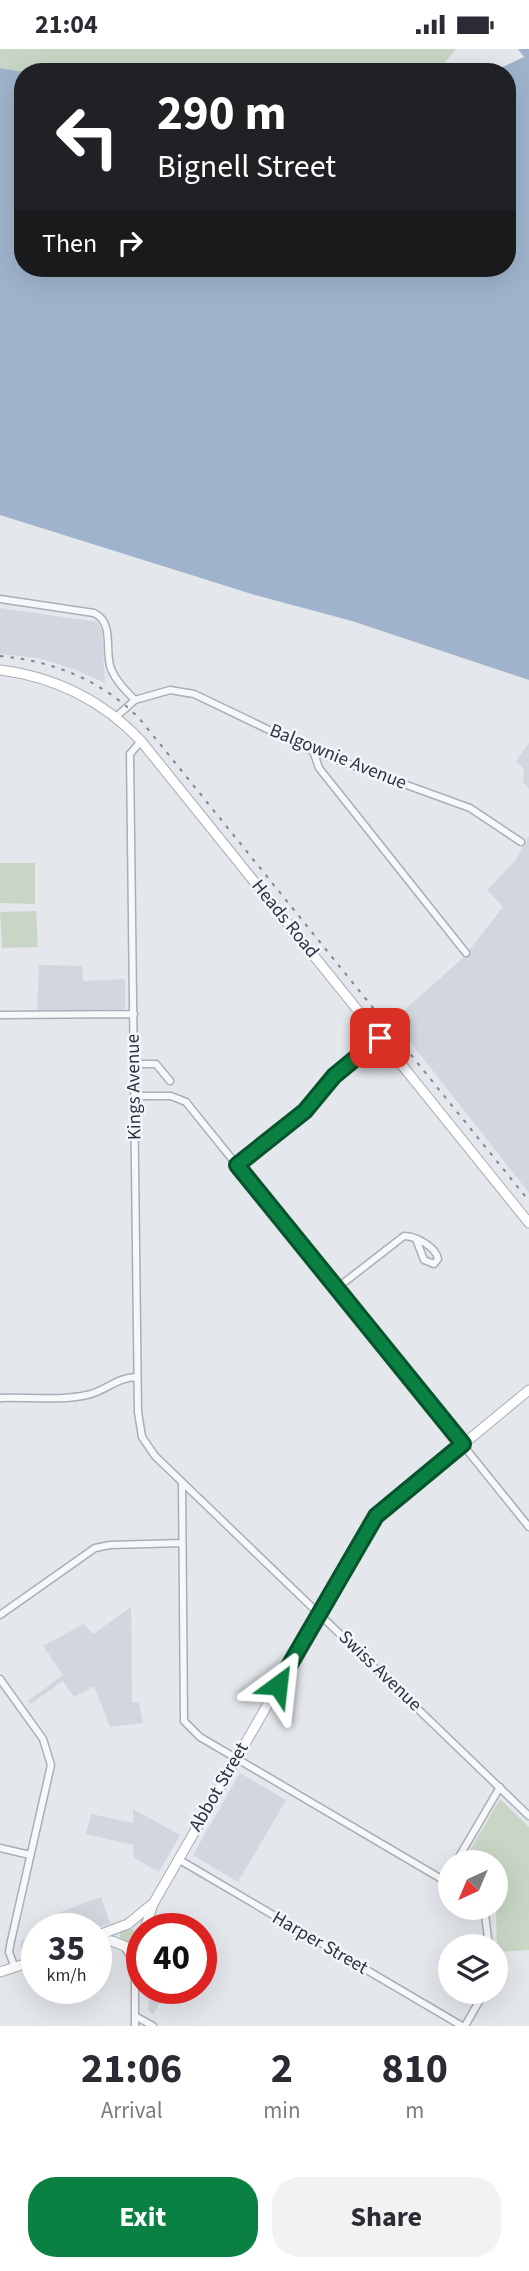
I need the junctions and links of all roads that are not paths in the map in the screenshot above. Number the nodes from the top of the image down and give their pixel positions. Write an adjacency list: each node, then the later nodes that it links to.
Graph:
1 (0, 599): 3 (street)
2 (0, 670): 4 (street, Heads Road)
3 (135, 700): 4 (street, Balgownie Avenue); 6 (street, Balgownie Avenue)
4 (117, 717): 5 (street, Heads Road)
5 (141, 741): 9 (street, Kings Avenue); 11 (street, Heads Road)
6 (313, 751): 7 (street, Balgownie Avenue); 8 (street)
7 (521, 842)
8 (466, 953)
9 (134, 1014): 10 (street); 12 (street, Kings Avenue)
10 (0, 1015)
11 (380, 1038): 15 (street); 16 (street, Heads Road)
12 (134, 1064): 13 (street); 14 (street, Kings Avenue)
13 (170, 1081)
14 (134, 1096): 15 (street); 19 (street, Kings Avenue)
15 (237, 1165): 18 (street)
16 (529, 1223)
17 (416, 1239): 18 (street)
18 (337, 1288): 23 (street)
19 (137, 1377): 21 (street); 22 (street, Kings Avenue)
20 (529, 1390): 23 (street, Abbot Street)
21 (0, 1398)
22 (142, 1437): 24 (street, Swiss Avenue)
23 (463, 1444): 25 (street); 27 (street, Abbot Street)
24 (183, 1483): 26 (street); 27 (street, Swiss Avenue)
25 (529, 1527)
26 (182, 1543): 28 (street); 30 (street)
27 (319, 1613): 30 (street, Abbot Street); 31 (street, Swiss Avenue)
28 (0, 1615)
29 (0, 1679): 35 (street)
30 (236, 1758): 36 (street, Abbot Street); 37 (street)
31 (500, 1787): 32 (street, Swiss Avenue); 34 (street)
32 (529, 1816)
33 (0, 1848): 35 (street)
34 (463, 1850)
35 (30, 1855): 47 (street)
36 (178, 1860): 38 (street, Abbot Street); 54 (street, Harper Street)
37 (438, 1877)
38 (153, 1903): 39 (street, Abbot Street); 40 (street, Abbot Street)
39 (150, 1913)
40 (124, 1926): 41 (street); 44 (street)
41 (112, 1931)
42 (112, 1942): 44 (street)
43 (126, 1944): 44 (street)
44 (122, 1945): 45 (street)
45 (126, 1951)
46 (21, 1966): 47 (street)
47 (15, 1968): 48 (street)
48 (0, 1972)
49 (135, 2004): 51 (street)
50 (477, 2004): 54 (street)
51 (135, 2015): 52 (street); 53 (street)
52 (135, 2026)
53 (153, 2026)
54 (463, 2026)

